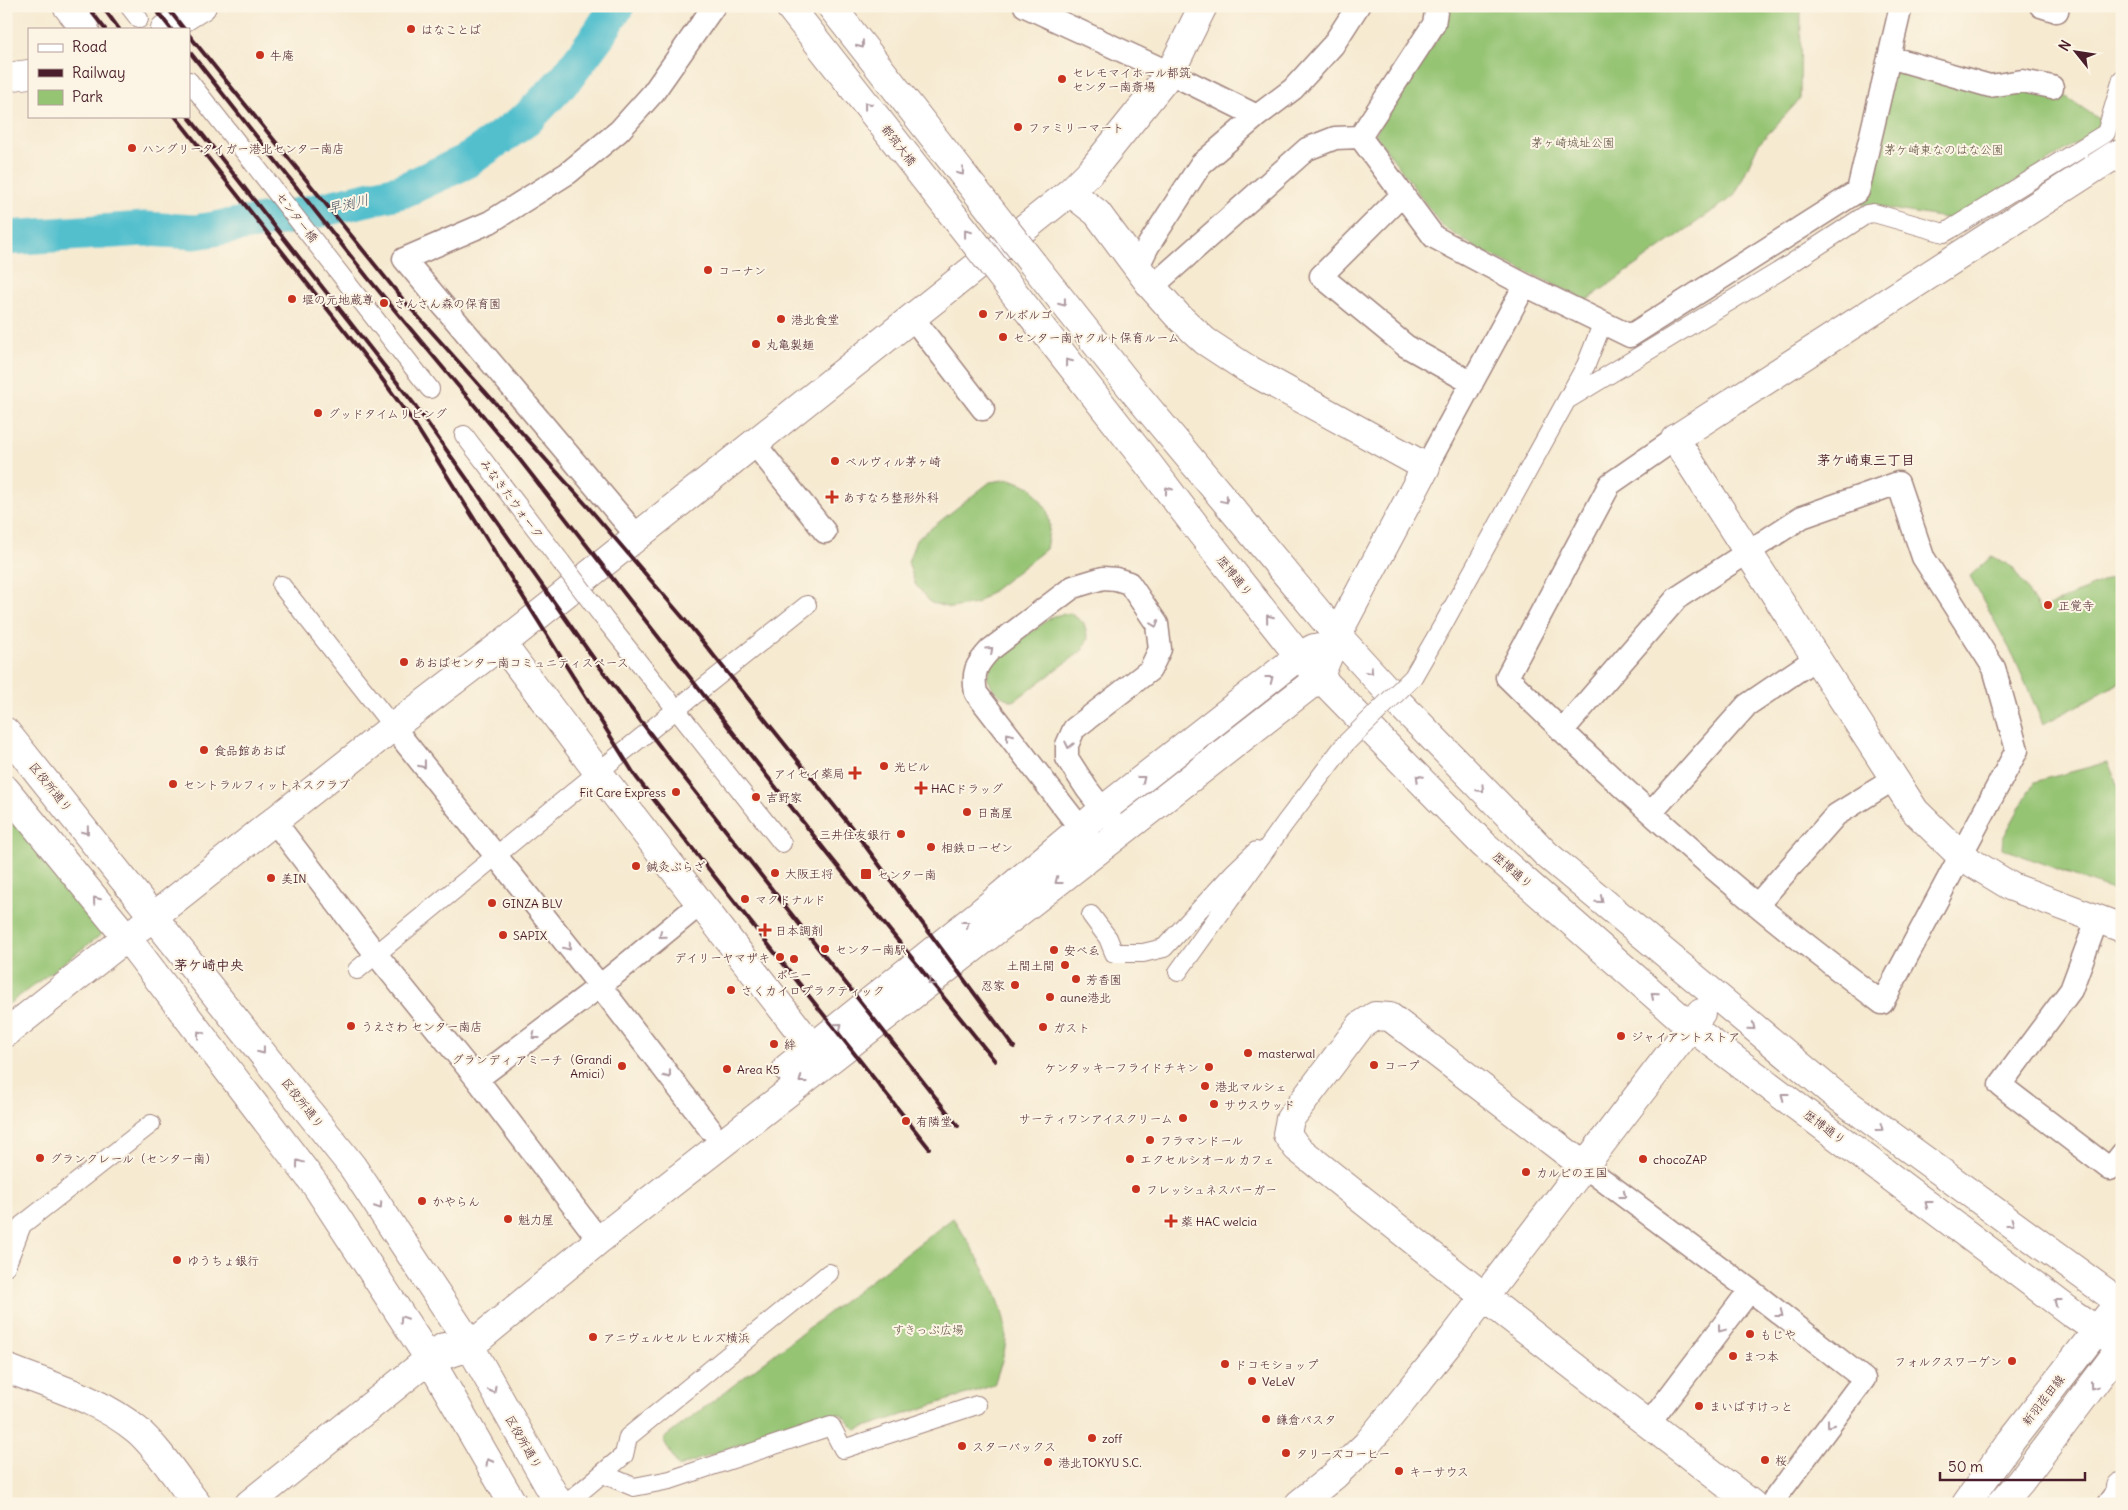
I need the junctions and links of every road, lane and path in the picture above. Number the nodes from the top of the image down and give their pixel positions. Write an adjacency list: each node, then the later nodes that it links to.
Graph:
1 (67, 6): 14 (street)
2 (202, 6): 15 (street)
3 (714, 6): 42 (street)
4 (789, 6): 29 (street, 都筑大橋, one-way to 4, bridge)
5 (831, 6): 46 (street, one-way to 46, bridge)
6 (1024, 6): 13 (street)
7 (1203, 6): 17 (street)
8 (1358, 6): 23 (street)
9 (1437, 6): 24 (street)
10 (1901, 6): 16 (street)
11 (2041, 6): 12 (street)
12 (2058, 6)
13 (1054, 13): 17 (street)
14 (84, 28)
15 (167, 28)
16 (1889, 57): 22 (street); 32 (street)
17 (1170, 73): 23 (street); 26 (street)
18 (28, 74): 19 (street)
19 (6, 77)
20 (2122, 79): 35 (street)
21 (190, 82): 34 (street, センター橋)
22 (2052, 87)
23 (1257, 116): 28 (street)
24 (1360, 137): 27 (street); 28 (street)
25 (2122, 159): 38 (street)
26 (1070, 192): 28 (street); 31 (street)
27 (1402, 194): 30 (street); 33 (street)
28 (1144, 277): 40 (street)
29 (1008, 285): 48 (street, 歴博通り, one-way to 29)
30 (1525, 285): 32 (street); 33 (street)
31 (912, 317): 36 (street); 39 (street)
32 (1603, 322): 35 (street)
33 (1472, 383): 40 (street)
34 (430, 389)
35 (1568, 400): 61 (street, bridge)
36 (983, 409)
37 (464, 436): 51 (street, みなきたウォーク, bridge)
38 (1675, 439): 43 (street); 53 (street)
39 (754, 443): 41 (street); 42 (street)
40 (1426, 467): 46 (street)
41 (821, 528)
42 (637, 536): 47 (street)
43 (1748, 552): 49 (street); 53 (street); 66 (street)
44 (281, 584): 52 (street)
45 (807, 604): 51 (street)
46 (1337, 635): 48 (street); 50 (street); 77 (street, one-way to 77)
47 (502, 644): 52 (street); 55 (street)
48 (1299, 656): 50 (street, 歴博通り); 58 (street, one-way to 48)
49 (1815, 659): 56 (street); 59 (street)
50 (1319, 678): 62 (street); 78 (street, 歴博通り, one-way to 50)
51 (676, 709): 55 (street); 64 (street, みなきたウォーク)
52 (393, 727): 60 (street); 65 (street, one-way to 65)
53 (1562, 731): 59 (street)
54 (6, 732): 70 (street, 区役所通り, one-way to 70)
55 (598, 772): 65 (street); 67 (street)
56 (1894, 780): 66 (street); 68 (street)
57 (6, 790): 72 (street, one-way to 57)
58 (1104, 809): 62 (street); 63 (street); 63 (street, one-way to 58)
59 (1651, 813): 68 (street)
60 (275, 822): 70 (street); 73 (street)
61 (1285, 823): 69 (street); 75 (street)
62 (1120, 832): 63 (street)
63 (1089, 840): 80 (street)
64 (782, 843)
65 (496, 856): 73 (street); 76 (street, one-way to 76)
66 (1961, 856): 68 (street); 71 (street)
67 (700, 904): 76 (street, one-way to 76); 80 (street)
68 (1757, 905)
69 (1091, 916)
70 (155, 917): 72 (street); 93 (street, 区役所通り, one-way to 93)
71 (2110, 924): 84 (street)
72 (127, 938): 79 (street); 95 (street, one-way to 72)
73 (375, 953): 74 (street); 81 (street)
74 (356, 970)
75 (1178, 972)
76 (600, 986): 81 (street, one-way to 81); 83 (street, one-way to 83)
77 (1714, 996): 78 (street); 91 (street, one-way to 91)
78 (1691, 1027): 85 (street); 92 (street, 歴博通り, one-way to 78)
79 (6, 1033)
80 (818, 1055): 83 (street); 86 (street, one-way to 86)
81 (477, 1079): 86 (street)
82 (151, 1124): 87 (street)
83 (710, 1129): 86 (street)
84 (2122, 1154)
85 (1584, 1166): 89 (street, one-way to 89); 90 (street); 90 (street)
86 (594, 1233): 93 (street)
87 (6, 1266)
88 (829, 1273): 99 (street)
89 (1750, 1290): 98 (street, one-way to 98); 107 (street, one-way to 107)
90 (1484, 1297): 98 (street); 105 (street)
91 (2121, 1301): 92 (street, 新羽荏田線)
92 (2097, 1330): 94 (street, 歴博通り); 108 (street, 新羽荏田線)
93 (465, 1340): 95 (street); 103 (street, 区役所通り, one-way to 103)
94 (2122, 1347): 109 (street, one-way to 109)
95 (430, 1360): 101 (street); 102 (street, one-way to 95)
96 (6, 1368): 100 (street)
97 (977, 1405): 99 (street)
98 (1648, 1425): 106 (street)
99 (597, 1479): 104 (street)
100 (197, 1504)
101 (249, 1504)
102 (513, 1504)
103 (559, 1504)
104 (566, 1504)
105 (1299, 1504)
106 (1752, 1504)
107 (1771, 1504)
108 (1966, 1504)
109 (2001, 1504)

